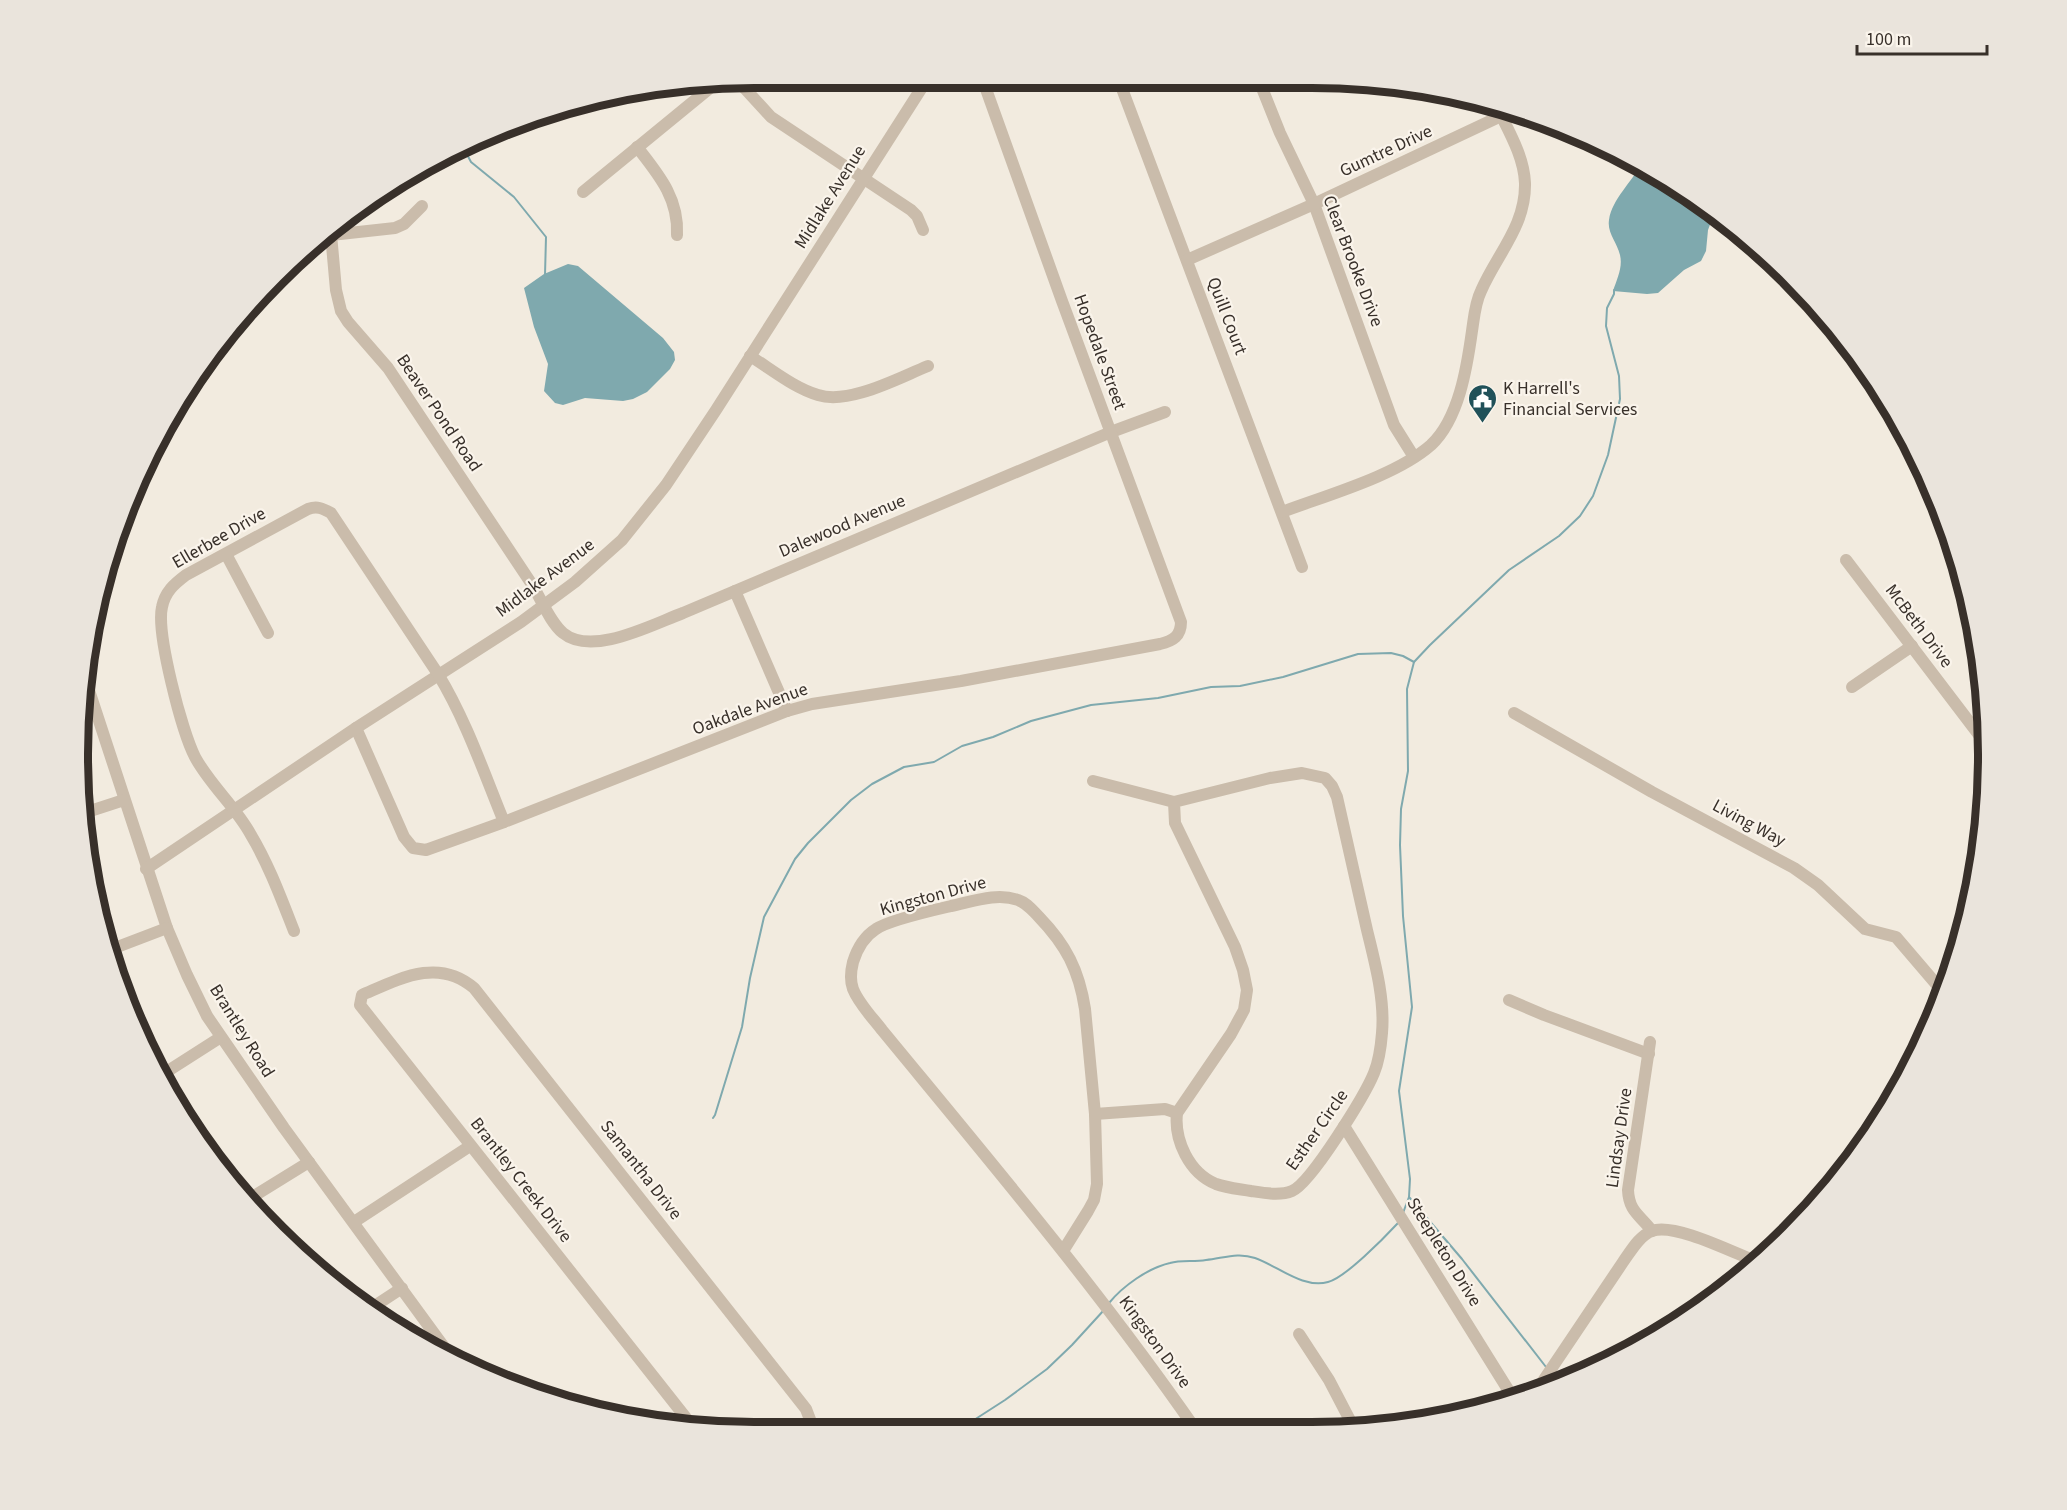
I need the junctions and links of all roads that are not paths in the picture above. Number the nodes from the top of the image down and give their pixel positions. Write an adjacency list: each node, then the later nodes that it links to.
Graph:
1 (745, 88): 10 (street)
2 (922, 88): 10 (street, Midlake Avenue)
3 (986, 88): 22 (street, Hopedale Street)
4 (1122, 88): 18 (street, Quill Court)
5 (1262, 88): 12 (street, Clear Brooke Drive)
6 (707, 90): 9 (street)
7 (1494, 114): 12 (street, Gumtre Drive)
8 (1501, 116): 23 (street)
9 (637, 147): 11 (street); 16 (street)
10 (863, 178): 14 (street); 19 (street, Midlake Avenue)
11 (583, 192)
12 (1314, 204): 18 (street, Gumtre Drive); 23 (street, Clear Brooke Drive)
13 (422, 206): 15 (street)
14 (923, 230)
15 (339, 234)
16 (677, 235)
17 (332, 241): 29 (street, Beaver Pond Road)
18 (1186, 260): 24 (street, Quill Court)
19 (750, 356): 20 (street); 29 (street, Midlake Avenue)
20 (928, 366)
21 (1165, 412): 22 (street, Dalewood Avenue)
22 (1111, 432): 28 (street, Dalewood Avenue); 31 (street, Hopedale Street)
23 (1414, 457): 24 (street)
24 (1282, 512): 27 (street, Quill Court)
25 (226, 554): 30 (street); 33 (street, Ellerbee Drive); 43 (street, Ellerbee Drive)
26 (1846, 560): 32 (street, McBeth Drive)
27 (1302, 567)
28 (735, 591): 29 (street, Dalewood Avenue); 36 (street)
29 (544, 605): 33 (street, Midlake Avenue)
30 (268, 633)
31 (1176, 638): 36 (street, Oakdale Avenue)
32 (1912, 646): 34 (street); 39 (street, McBeth Drive)
33 (438, 674): 38 (street, Midlake Avenue); 45 (street)
34 (1852, 687)
35 (91, 698): 41 (street, Brantley Road)
36 (787, 711): 45 (street, Oakdale Avenue)
37 (1514, 713): 51 (street, Living Way)
38 (356, 728): 43 (street, Midlake Avenue); 45 (street, Oakdale Avenue)
39 (1977, 733)
40 (1093, 781): 42 (street, Esther Circle)
41 (124, 800): 44 (street); 46 (street, Brantley Road)
42 (1174, 802): 55 (street); 57 (street, Esther Circle)
43 (234, 810): 46 (street, Midlake Avenue); 48 (street, Ellerbee Drive)
44 (91, 811)
45 (504, 822)
46 (146, 868): 47 (street, Brantley Road)
47 (167, 928): 49 (street); 53 (street, Brantley Road)
48 (294, 930)
49 (117, 948)
50 (412, 975): 58 (street, Brantley Creek Drive); 73 (street, Samantha Drive)
51 (1937, 986)
52 (1509, 1000): 62 (street, Lindsay Drive)
53 (221, 1037): 54 (street); 59 (street, Brantley Road)
54 (168, 1071)
55 (1177, 1113): 56 (street); 57 (street, Esther Circle)
56 (1095, 1114): 63 (street, Kingston Drive); 63 (street, Kingston Drive)
57 (1344, 1126): 70 (street, Steepleton Drive)
58 (470, 1146): 61 (street); 71 (street, Brantley Creek Drive)
59 (309, 1162): 60 (street); 61 (street, Brantley Road)
60 (255, 1195)
61 (354, 1222): 65 (street, Brantley Road)
62 (1652, 1231): 64 (street); 69 (street)
63 (1063, 1251): 74 (street, Kingston Drive)
64 (1748, 1258)
65 (402, 1288): 66 (street); 68 (street, Brantley Road)
66 (378, 1304)
67 (1299, 1334): 72 (street)
68 (441, 1343)
69 (1544, 1379)
70 (1509, 1391)
71 (686, 1418)
72 (1350, 1420)
73 (811, 1422)
74 (1190, 1422)

